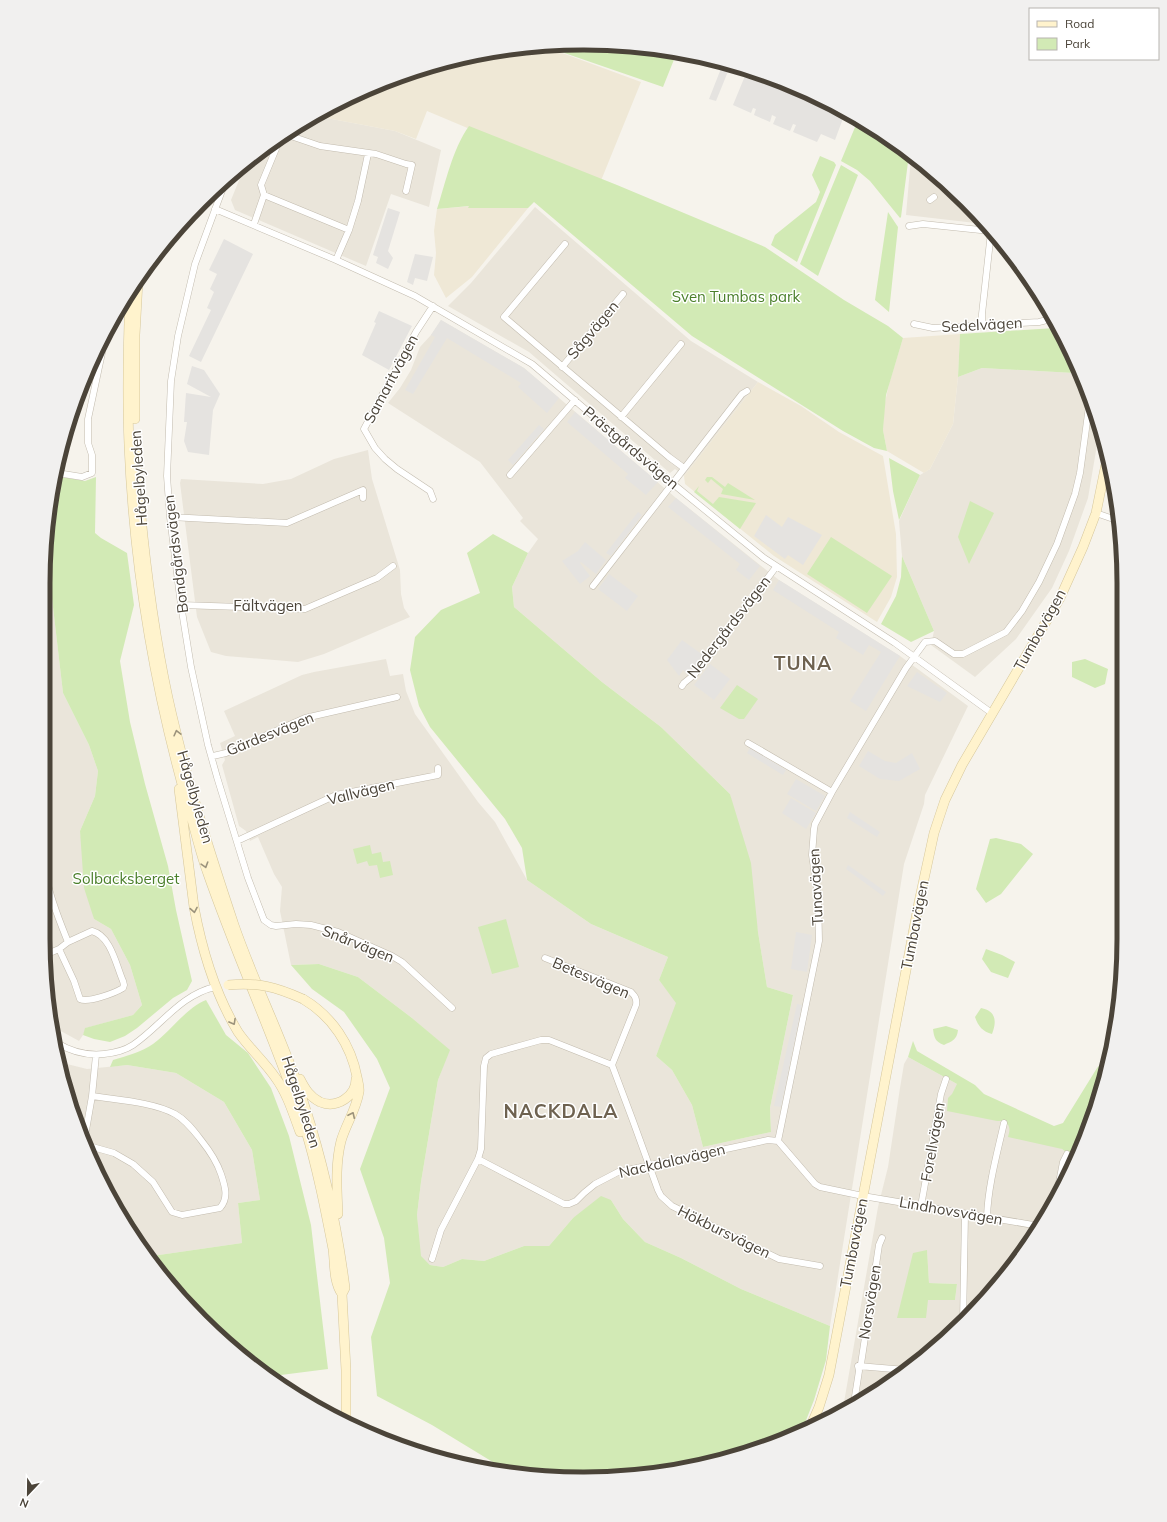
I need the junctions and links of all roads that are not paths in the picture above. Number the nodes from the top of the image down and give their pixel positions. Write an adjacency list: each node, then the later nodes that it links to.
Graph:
1 (292, 137): 3 (street)
2 (276, 148): 6 (street)
3 (368, 154): 4 (street); 10 (street)
4 (406, 191)
5 (221, 192): 7 (street, Bondgårdsvägen)
6 (264, 195): 8 (street); 10 (street)
7 (215, 209): 8 (street, Prästgårdsvägen); 37 (street, Bondgårdsvägen)
8 (254, 224): 14 (street, Prästgårdsvägen)
9 (909, 226): 11 (street)
10 (349, 230): 14 (street)
11 (984, 231)
12 (989, 237): 21 (street)
13 (565, 244): 24 (street)
14 (336, 260): 18 (street, Prästgårdsvägen)
15 (137, 291): 61 (main road, Hågelbyleden, one-way to 15)
16 (623, 294): 24 (street, Sågvägen)
17 (130, 303): 49 (main road, Hågelbyleden)
18 (432, 306): 26 (street, Prästgårdsvägen); 35 (street, Samaritvägen)
19 (1047, 320): 21 (street, Sedelvägen)
20 (914, 324): 21 (street, Sedelvägen)
21 (982, 325)
22 (681, 344): 28 (street)
23 (101, 356): 31 (street)
24 (562, 367): 28 (street)
25 (747, 392): 29 (street)
26 (575, 400): 32 (street); 33 (street, Prästgårdsvägen)
27 (1088, 411): 43 (street)
28 (621, 417): 29 (street)
29 (684, 468): 33 (street)
30 (1105, 469): 36 (main road, Tumbavägen)
31 (61, 474)
32 (510, 475)
33 (672, 483): 40 (street, Prästgårdsvägen); 41 (street)
34 (363, 498): 37 (street)
35 (433, 498)
36 (1096, 513): 38 (street); 46 (main road, Tumbavägen)
37 (170, 517): 42 (street, Bondgårdsvägen)
38 (1113, 519)
39 (393, 566): 42 (street, Fältvägen)
40 (776, 567): 43 (street, Prästgårdsvägen); 44 (street, Nedergårdsvägen)
41 (593, 586)
42 (181, 605): 48 (street, Bondgårdsvägen)
43 (914, 656): 46 (street, Prästgårdsvägen); 51 (street, Tunavägen)
44 (682, 686)
45 (397, 697): 48 (street, Gärdesvägen)
46 (993, 714): 76 (main road, Tumbavägen)
47 (748, 743): 51 (street)
48 (213, 756): 52 (street, Bondgårdsvägen)
49 (175, 760): 59 (main road, one-way to 59); 82 (main road, Hågelbyleden, one-way to 82)
50 (438, 768): 52 (street, Vallvägen)
51 (832, 792): 70 (street, Tunavägen)
52 (237, 841): 54 (street, Bondgårdsvägen)
53 (50, 894): 55 (street)
54 (271, 925): 60 (street, Snårvägen)
55 (68, 942): 56 (street); 56 (street)
56 (59, 949): 57 (street)
57 (50, 953)
58 (545, 958): 64 (street, Betesvägen)
59 (215, 987): 63 (street); 65 (main road, bridge); 82 (main road, one-way to 82)
60 (452, 1008)
61 (281, 1042): 65 (main road); 82 (main road, Hågelbyleden)
62 (60, 1045): 63 (street)
63 (96, 1055): 67 (street)
64 (612, 1065): 73 (street); 74 (street, Hökbursvägen)
65 (356, 1073): 82 (main road, one-way to 65)
66 (946, 1079): 77 (street, Forellvägen)
67 (92, 1096): 69 (street); 71 (street)
68 (1004, 1123): 79 (street)
69 (86, 1130)
70 (778, 1141): 74 (street, Nackdalavägen); 76 (street)
71 (93, 1147)
72 (1067, 1154): 75 (street)
73 (478, 1159): 74 (street, Nackdalavägen); 83 (street)
74 (650, 1165): 84 (street, Hökbursvägen)
75 (1060, 1178)
76 (863, 1196): 77 (street, Lindhovsvägen); 90 (main road, Tumbavägen)
77 (921, 1206): 78 (street, Lindhovsvägen)
78 (965, 1214): 79 (street, Lindhovsvägen); 85 (street)
79 (987, 1217): 80 (street, Lindhovsvägen)
80 (1033, 1225)
81 (882, 1238): 86 (street, Norsvägen)
82 (336, 1246): 89 (main road, Hågelbyleden)
83 (432, 1259)
84 (820, 1266)
85 (963, 1314)
86 (858, 1366): 87 (street); 88 (street, Norsvägen)
87 (898, 1369)
88 (855, 1398)
89 (346, 1416)
90 (814, 1419)

